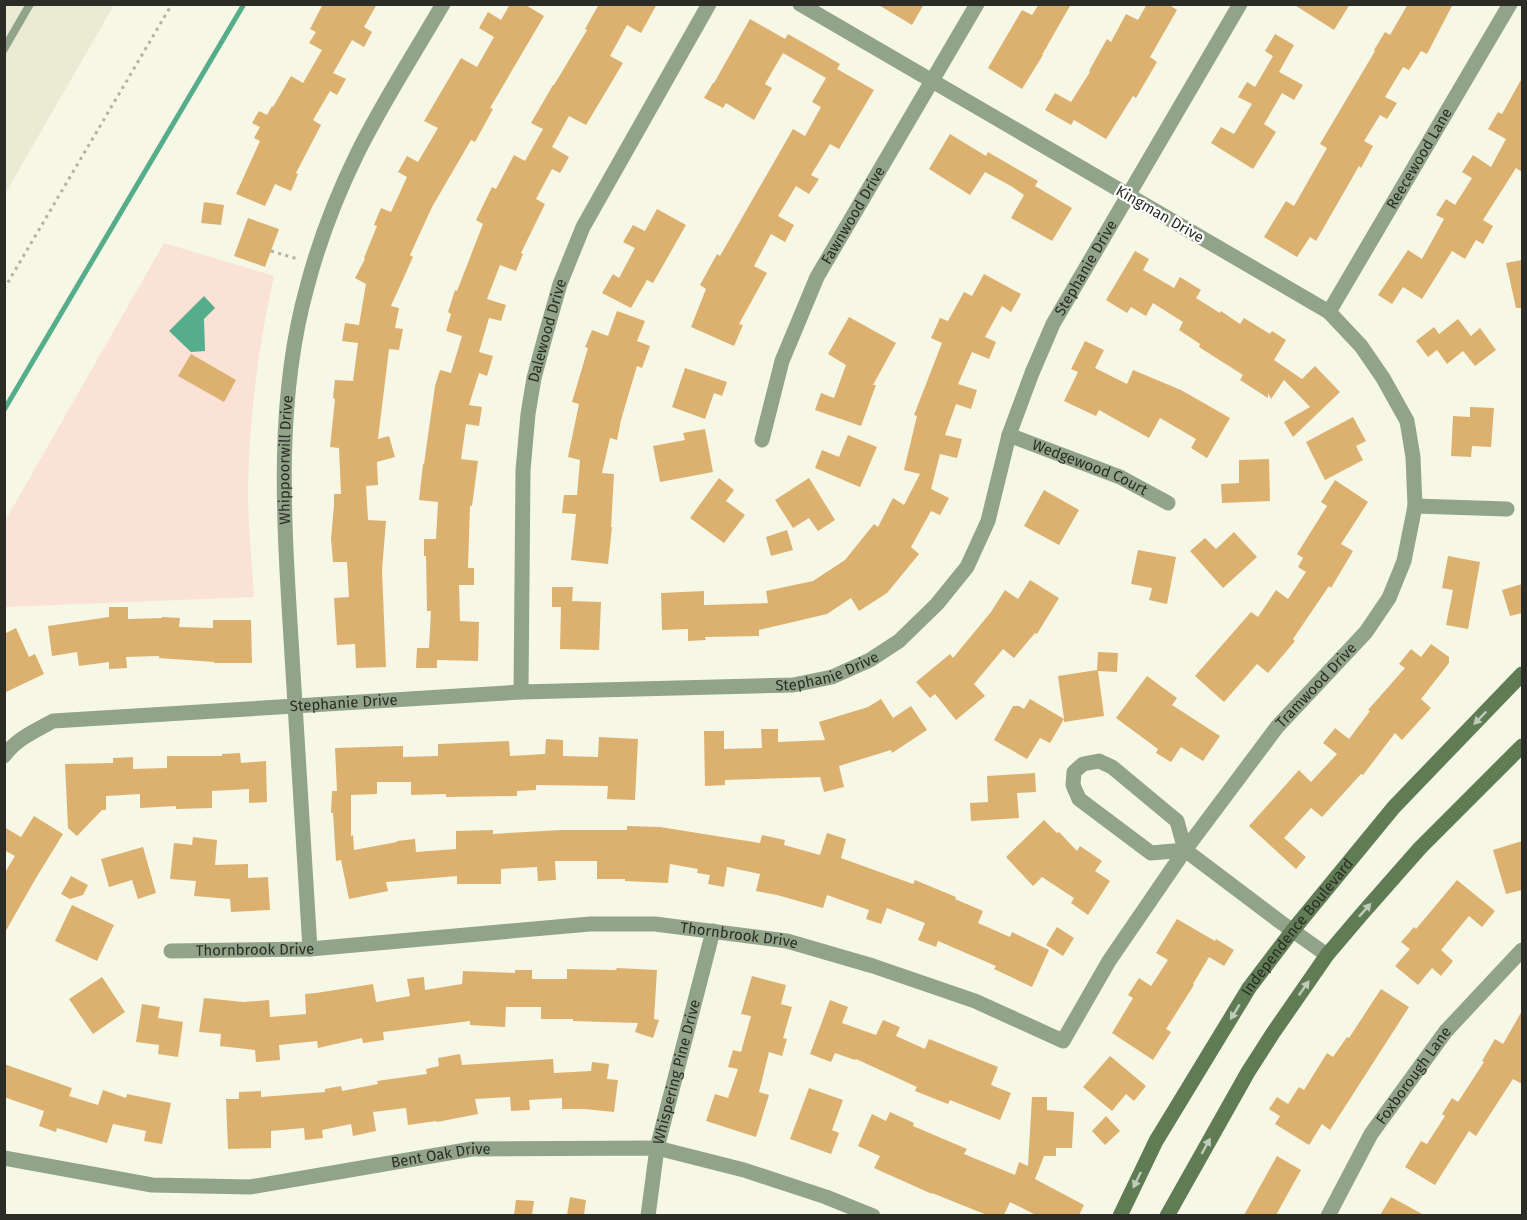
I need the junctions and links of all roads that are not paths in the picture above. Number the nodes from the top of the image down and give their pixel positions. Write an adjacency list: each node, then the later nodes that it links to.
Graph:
1 (30, 4): 8 (lane)
2 (442, 4): 19 (street, Whippoorwill Drive)
3 (709, 4): 18 (street, Dalewood Drive)
4 (800, 4): 9 (street, Kingman Drive)
5 (977, 4): 9 (street, Fawnwood Drive)
6 (1240, 4): 10 (street, Stephanie Drive)
7 (1510, 4): 11 (street, Reecewood Lane)
8 (4, 49)
9 (933, 82): 10 (street, Kingman Drive); 13 (street, Fawnwood Drive)
10 (1128, 195): 11 (street, Kingman Drive); 12 (street, Stephanie Drive)
11 (1329, 312): 15 (street, Kingman Drive)
12 (1009, 435): 14 (street, Wedgewood Court); 18 (street, Stephanie Drive)
13 (762, 440)
14 (1168, 503)
15 (1415, 506): 16 (street); 22 (street, Tramwood Drive)
16 (1507, 508)
17 (1522, 675): 23 (main road, Independence Boulevard, one-way to 23)
18 (521, 692): 19 (street, Stephanie Drive)
19 (295, 706): 21 (street, Stephanie Drive); 25 (street, Whippoorwill Drive)
20 (1522, 746): 28 (main road, one-way to 20)
21 (4, 756)
22 (1185, 850): 22 (street); 23 (street); 24 (street, Thornbrook Drive)
23 (1293, 930): 28 (street); 33 (main road, Independence Boulevard, one-way to 33)
24 (713, 932): 25 (street, Thornbrook Drive); 29 (street, Whispering Pine Drive)
25 (310, 949): 27 (street, Thornbrook Drive)
26 (1522, 950): 35 (street, Foxborough Lane)
27 (171, 951)
28 (1327, 955): 34 (main road, one-way to 28)
29 (657, 1148): 30 (street, Bent Oak Drive); 31 (street, Whispering Pine Drive); 32 (street, Bent Oak Drive)
30 (4, 1158)
31 (648, 1215)
32 (873, 1215)
33 (1120, 1215)
34 (1167, 1215)
35 (1328, 1215)

